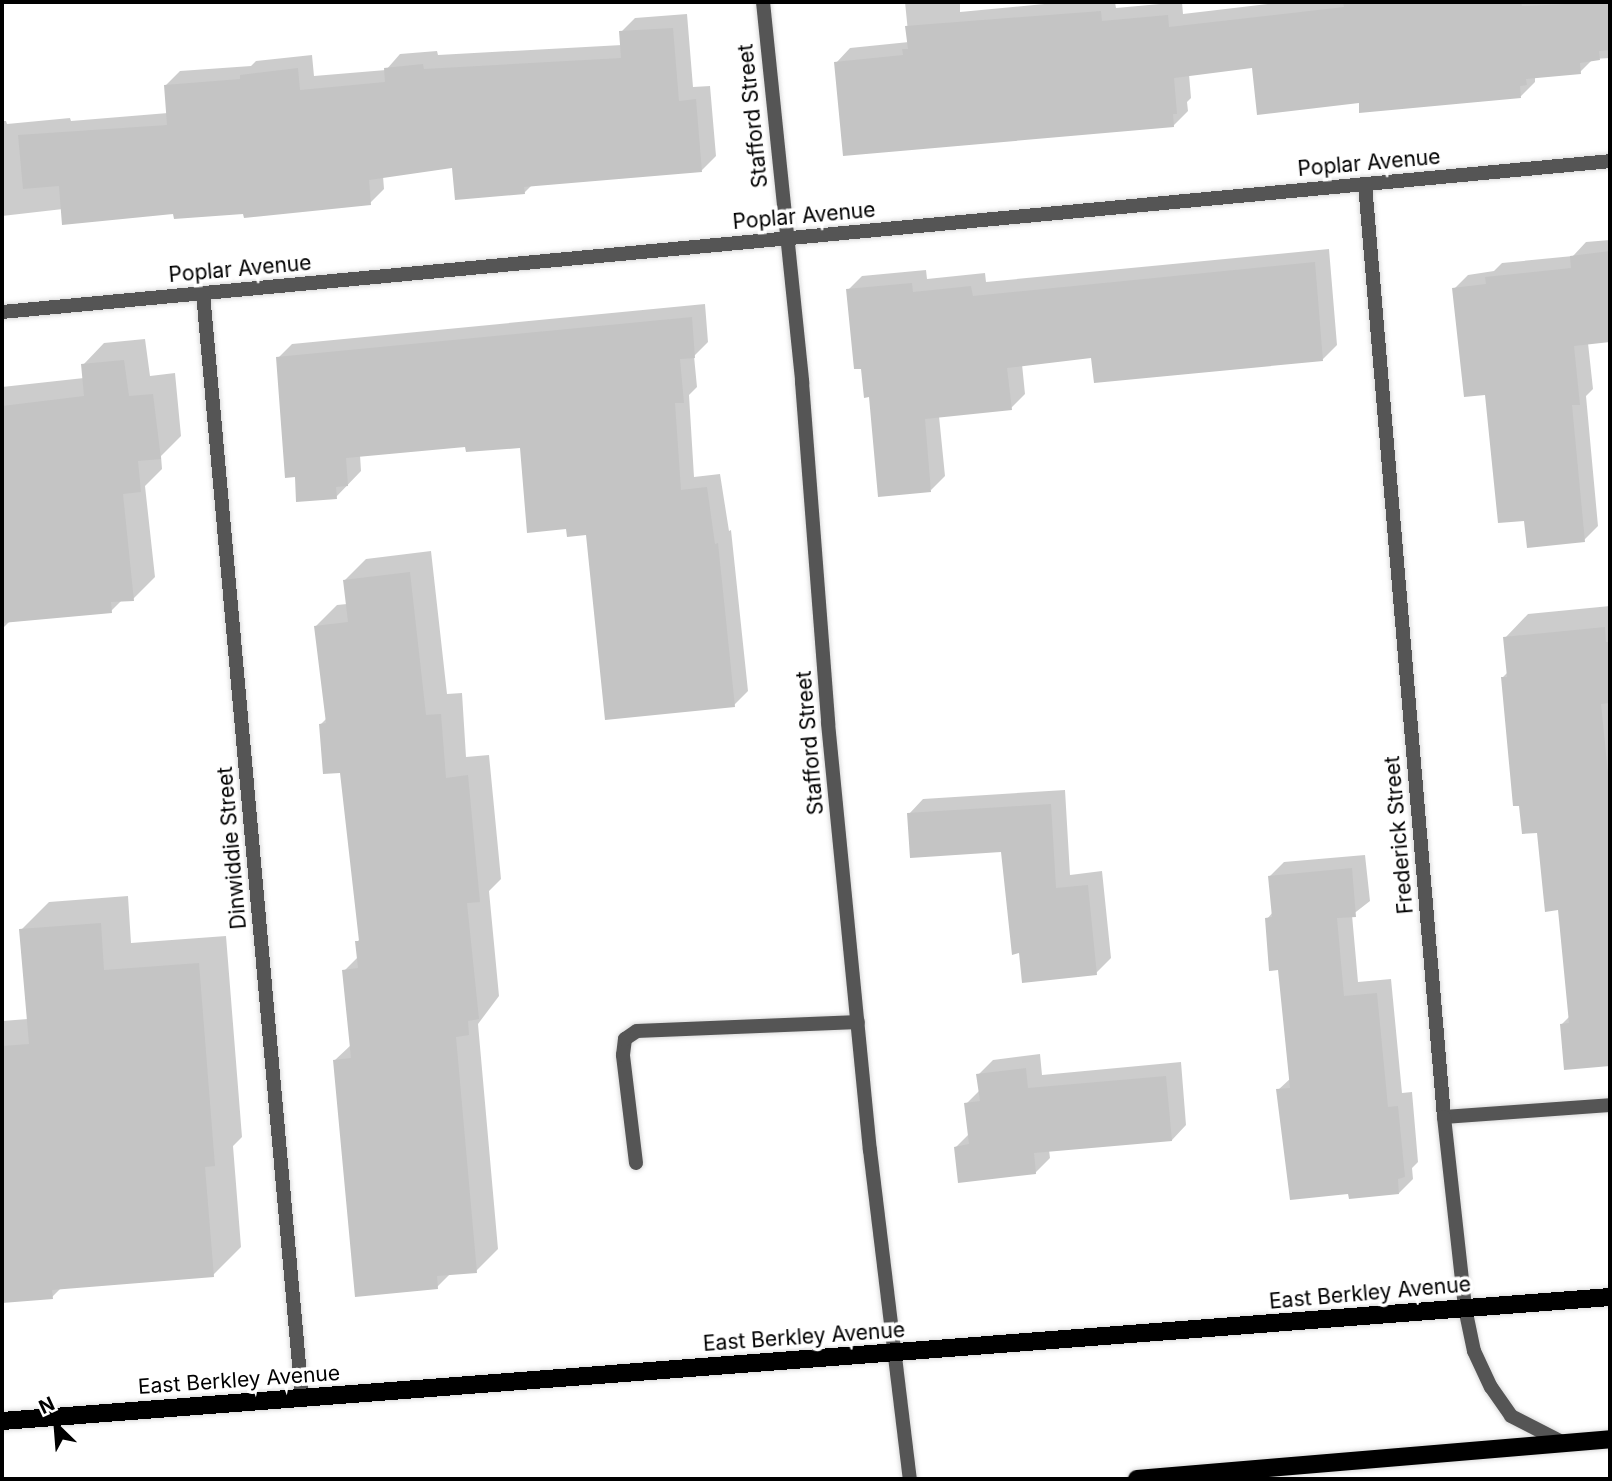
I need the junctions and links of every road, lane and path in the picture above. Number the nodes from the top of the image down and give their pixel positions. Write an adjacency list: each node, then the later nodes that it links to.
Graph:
1 (763, 2): 4 (street, Stafford Street)
2 (1610, 161): 3 (street, Poplar Avenue)
3 (1365, 184): 4 (street, Poplar Avenue); 9 (street, Frederick Street)
4 (786, 239): 5 (street, Poplar Avenue); 7 (street, Stafford Street)
5 (203, 293): 6 (street, Poplar Avenue); 14 (street, Dinwiddie Street)
6 (2, 312)
7 (858, 1022): 10 (street); 13 (street, Stafford Street)
8 (1610, 1105): 9 (street)
9 (1444, 1117): 12 (street, Frederick Street)
10 (636, 1163)
11 (1610, 1297): 12 (main road, East Berkley Avenue)
12 (1465, 1308): 13 (main road, East Berkley Avenue); 17 (street, Frederick Street)
13 (895, 1353): 14 (main road, East Berkley Avenue); 18 (street, Stafford Street)
14 (302, 1398): 15 (main road, East Berkley Avenue)
15 (2, 1421)
16 (1610, 1439): 17 (main road)
17 (1560, 1441): 19 (main road)
18 (910, 1479)
19 (1137, 1479)

